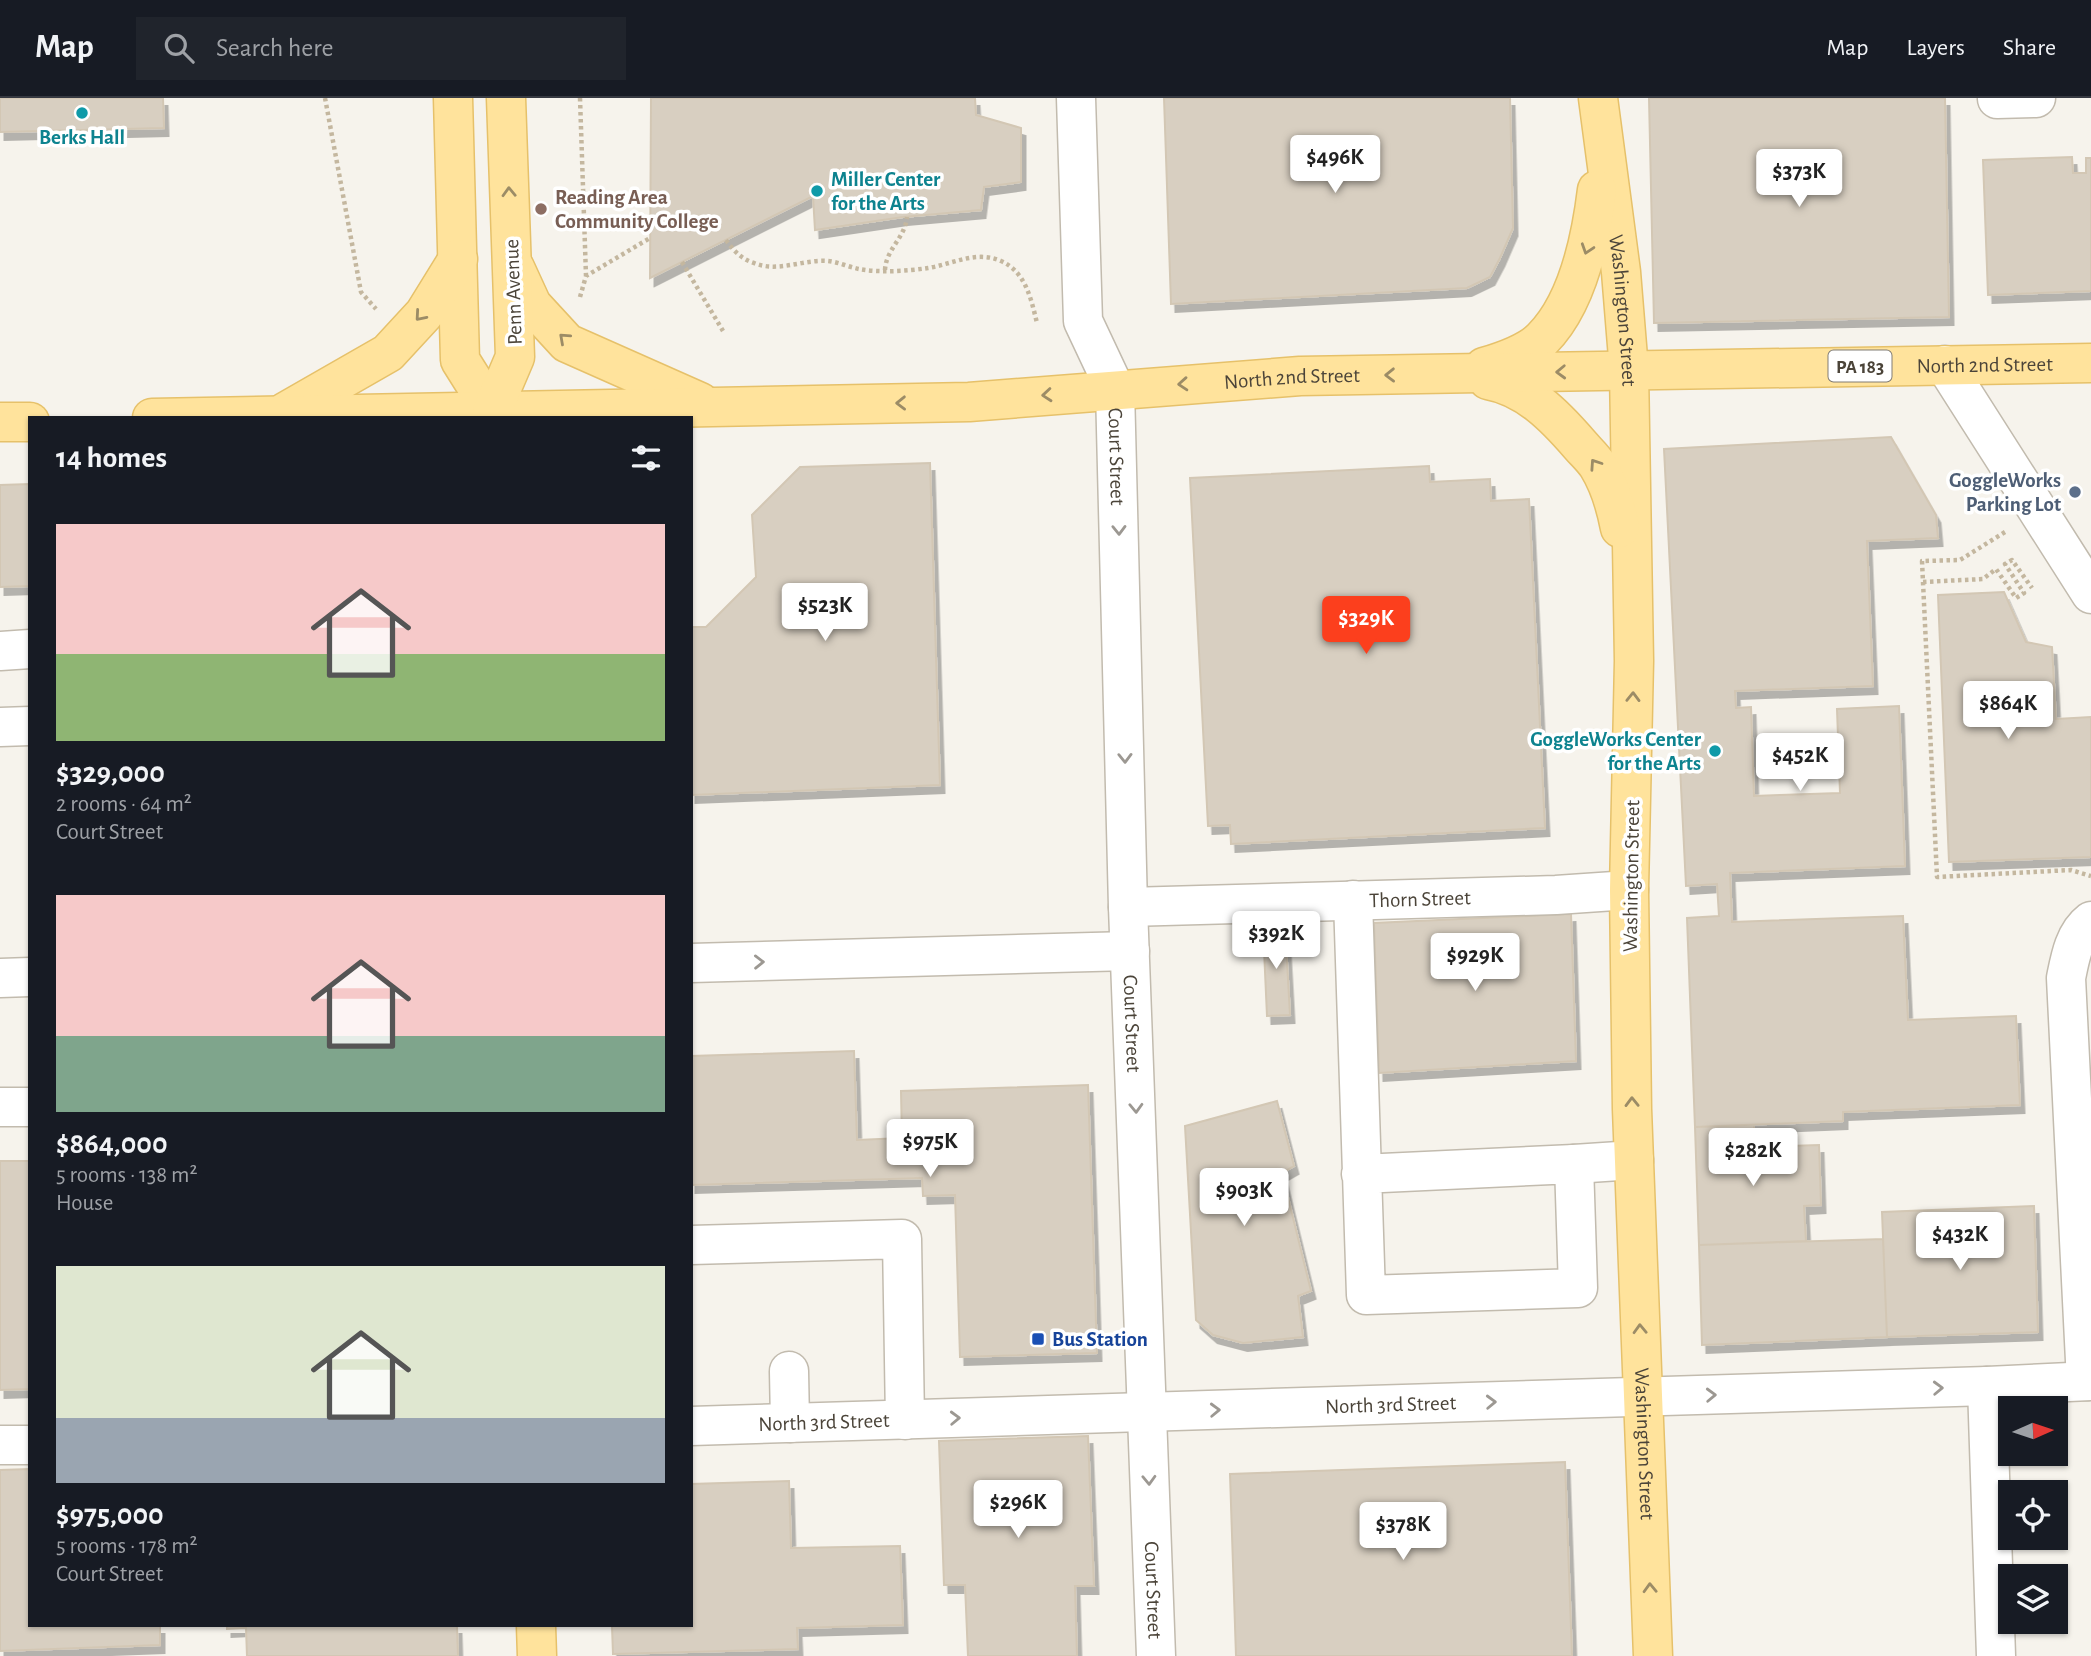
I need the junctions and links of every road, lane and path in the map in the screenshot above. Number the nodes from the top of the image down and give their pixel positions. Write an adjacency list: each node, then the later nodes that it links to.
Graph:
1 (325, 98): 18 (path)
2 (453, 98): 12 (main road)
3 (506, 98): 13 (main road, Penn Avenue, one-way to 3)
4 (580, 98): 16 (path)
5 (1076, 98): 25 (street)
6 (2036, 98): 7 (street)
7 (1997, 99)
8 (1599, 103): 23 (main road, Washington Street); 24 (main road, one-way to 24)
9 (907, 217): 15 (path)
10 (650, 238): 16 (path)
11 (726, 240): 15 (path)
12 (458, 259): 27 (main road, one-way to 27); 28 (main road)
13 (512, 260): 26 (main road, one-way to 13); 28 (main road, Penn Avenue)
14 (682, 262): 20 (path)
15 (885, 270): 19 (path)
16 (586, 276): 17 (path)
17 (580, 297)
18 (379, 312)
19 (1037, 323)
20 (723, 331)
21 (2091, 363): 22 (main road, North 2nd Street / PA 183)
22 (1945, 365): 23 (main road, North 2nd Street / PA 183); 32 (street)
23 (1629, 370): 24 (main road, North 2nd Street / PA 183, one-way to 24); 36 (main road, Washington Street)
24 (1458, 374): 25 (main road, North 2nd Street, one-way to 25); 36 (main road, one-way to 24)
25 (1115, 389): 26 (main road, North 2nd Street, one-way to 26); 44 (street, Court Street, one-way to 44)
26 (711, 407): 28 (main road, North 2nd Street)
27 (280, 415): 28 (main road, North 2nd Street); 29 (main road, North 2nd Street)
28 (492, 415)
29 (237, 416)
30 (0, 422): 31 (main road)
31 (28, 422)
32 (2039, 512): 33 (path); 35 (street)
33 (1923, 582): 34 (path); 41 (path)
34 (2032, 588)
35 (2091, 594)
36 (1632, 599): 42 (main road, Washington Street, one-way to 36)
37 (28, 649): 38 (street)
38 (0, 650)
39 (28, 726): 40 (street)
40 (0, 727)
41 (2091, 876)
42 (1629, 890): 43 (street, Thorn Street); 53 (main road, Washington Street, one-way to 42)
43 (1353, 900): 44 (street, Thorn Street); 55 (street)
44 (1128, 907): 46 (street, Court Street)
45 (2091, 921): 50 (street)
46 (1130, 951): 47 (street, one-way to 46); 61 (street, Court Street, one-way to 61)
47 (693, 963)
48 (28, 977): 49 (street)
49 (0, 978)
50 (2081, 1068): 58 (street)
51 (0, 1107): 52 (street)
52 (28, 1107)
53 (1634, 1160): 54 (street); 60 (main road, Washington Street, one-way to 53)
54 (1574, 1164): 55 (street); 55 (street)
55 (1362, 1174)
56 (693, 1245): 62 (street)
57 (789, 1371): 63 (street)
58 (2089, 1381): 59 (street, North 3rd Street)
59 (1987, 1387): 60 (street, North 3rd Street, one-way to 59); 71 (street)
60 (1643, 1397): 61 (street, North 3rd Street, one-way to 60); 70 (main road, Washington Street, one-way to 60)
61 (1147, 1412): 62 (street, North 3rd Street, one-way to 61); 69 (street, Court Street, one-way to 69)
62 (905, 1420): 63 (street, North 3rd Street)
63 (790, 1423): 64 (street, North 3rd Street)
64 (693, 1426)
65 (0, 1445): 66 (street)
66 (28, 1445)
67 (536, 1627): 68 (main road)
68 (537, 1656)
69 (1156, 1656)
70 (1653, 1656)
71 (1996, 1656)

